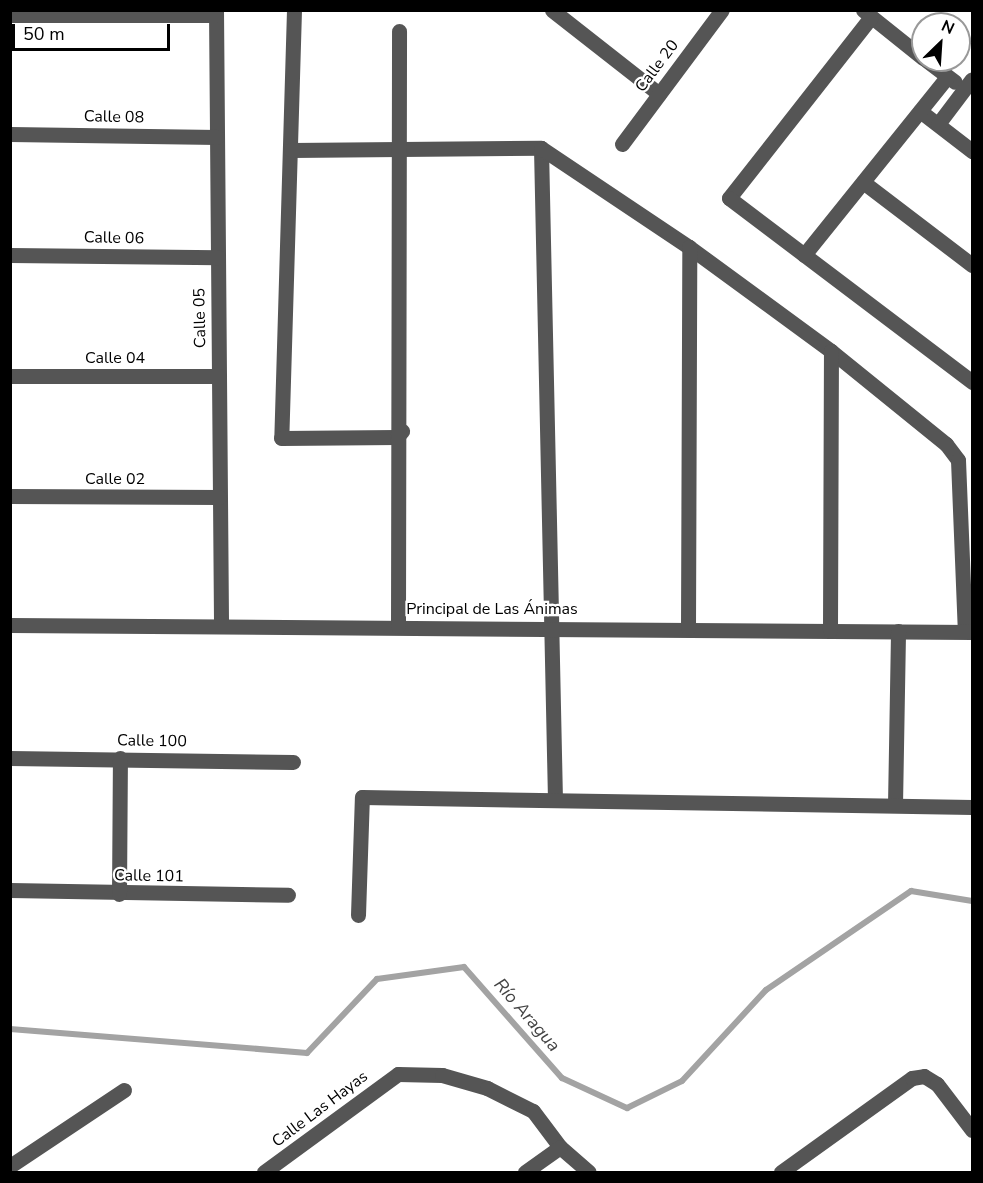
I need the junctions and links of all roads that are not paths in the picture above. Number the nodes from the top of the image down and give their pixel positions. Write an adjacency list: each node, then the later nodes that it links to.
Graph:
1 (294, 10): 20 (street)
2 (552, 10): 12 (street)
3 (722, 10): 12 (street, Calle 20)
4 (216, 13): 6 (street); 16 (street, Calle 05)
5 (867, 14): 8 (street); 25 (street)
6 (10, 15)
7 (399, 31): 18 (street)
8 (911, 49)
9 (941, 72): 10 (street)
10 (947, 77): 11 (street); 13 (street)
11 (969, 84): 14 (street)
12 (659, 94): 17 (street, Calle 20)
13 (920, 111): 14 (street); 22 (street)
14 (938, 124): 21 (street)
15 (10, 134): 16 (street, Calle 08)
16 (217, 136): 26 (street, Calle 05)
17 (622, 144)
18 (399, 147): 19 (street); 20 (street); 32 (street)
19 (541, 148): 23 (street); 38 (street)
20 (291, 150): 32 (street)
21 (972, 151)
22 (863, 182): 25 (street); 27 (street)
23 (689, 247): 28 (street); 39 (street)
24 (10, 255): 26 (street, Calle 06)
25 (804, 255): 31 (street)
26 (218, 257): 30 (street, Calle 05)
27 (972, 265)
28 (831, 351): 40 (street); 42 (street)
29 (10, 376): 30 (street, Calle 04)
30 (219, 376): 34 (street, Calle 05)
31 (972, 382)
32 (402, 431): 37 (street)
33 (10, 496): 34 (street, Calle 02)
34 (219, 497): 36 (street, Calle 05)
35 (10, 625): 36 (street, Principal de Las Ánimas)
36 (221, 625): 37 (street, Principal de Las Ánimas)
37 (398, 626): 38 (street, Principal de Las Ánimas)
38 (551, 628): 39 (street, Principal de Las Ánimas); 46 (street)
39 (688, 628): 40 (street, Principal de Las Ánimas)
40 (830, 630): 41 (street, Principal de Las Ánimas)
41 (898, 631): 42 (street, Principal de Las Ánimas); 47 (street)
42 (969, 632)
43 (10, 758): 44 (street, Calle 100)
44 (120, 758): 45 (street, Calle 100); 50 (street)
45 (292, 762)
46 (555, 800): 47 (street); 52 (street)
47 (895, 805): 48 (street)
48 (972, 807)
49 (10, 891): 50 (street, Calle 101)
50 (119, 894): 51 (street, Calle 101)
51 (288, 895)
52 (357, 915)
53 (124, 1090): 56 (street)
54 (972, 1130): 60 (street)
55 (560, 1148): 57 (street, Calle Las Hayas); 58 (street); 59 (street)
56 (10, 1166)
57 (264, 1173)
58 (525, 1173)
59 (589, 1173)
60 (781, 1173)

